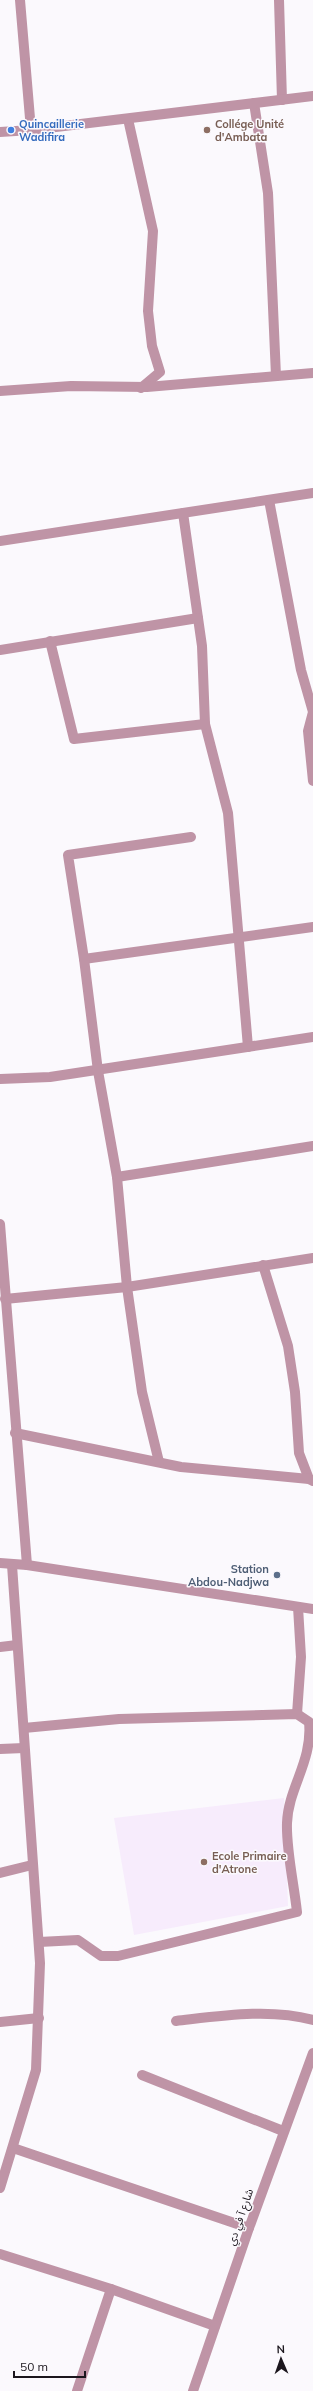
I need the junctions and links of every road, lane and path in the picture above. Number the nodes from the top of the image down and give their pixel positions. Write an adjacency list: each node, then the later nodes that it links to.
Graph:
1 (20, 0): 7 (street)
2 (279, 0): 4 (street)
3 (313, 96): 4 (street)
4 (282, 100): 5 (street)
5 (254, 103): 6 (street); 10 (street)
6 (128, 119): 7 (street); 11 (street)
7 (31, 130): 8 (street)
8 (0, 132)
9 (313, 373): 10 (street)
10 (276, 376): 11 (street)
11 (141, 388): 12 (street)
12 (0, 391)
13 (313, 494): 14 (street)
14 (269, 500): 15 (street); 20 (street)
15 (183, 513): 16 (street); 17 (street)
16 (0, 541)
17 (198, 618): 18 (street); 21 (street)
18 (50, 642): 19 (street); 21 (street)
19 (0, 650)
20 (313, 712): 22 (street)
21 (205, 724): 25 (street)
22 (313, 781)
23 (191, 838): 26 (street)
24 (313, 927): 25 (street)
25 (238, 937): 26 (street); 28 (street)
26 (84, 959): 29 (street)
27 (313, 1037): 28 (street)
28 (248, 1047): 29 (street)
29 (98, 1071): 30 (street); 32 (street)
30 (0, 1078)
31 (313, 1146): 32 (street)
32 (117, 1178): 36 (street)
33 (0, 1224): 37 (street)
34 (313, 1258): 35 (street)
35 (262, 1265): 36 (street); 41 (street)
36 (127, 1286): 37 (street); 40 (street)
37 (5, 1299): 38 (street)
38 (4, 1339): 39 (street)
39 (15, 1433): 40 (street); 44 (street)
40 (159, 1462): 41 (street)
41 (311, 1480)
42 (0, 1563): 43 (street)
43 (12, 1565): 44 (street); 47 (street)
44 (28, 1565): 45 (street)
45 (298, 1607): 46 (street); 49 (street)
46 (313, 1609)
47 (17, 1645): 48 (street); 50 (street)
48 (0, 1647)
49 (297, 1714): 50 (street); 55 (street)
50 (24, 1728): 51 (street)
51 (24, 1748): 52 (street); 53 (street)
52 (0, 1749)
53 (32, 1865): 54 (street); 55 (street)
54 (0, 1873)
55 (39, 1942): 56 (street)
56 (39, 2018): 59 (street); 64 (street)
57 (313, 2020): 58 (street)
58 (176, 2021)
59 (0, 2022)
60 (313, 2053): 62 (street, شارع آ في دي)
61 (142, 2075): 63 (street)
62 (309, 2075): 63 (street, شارع آ في دي)
63 (284, 2131): 66 (street, شارع آ في دي)
64 (8, 2152): 65 (street); 66 (street)
65 (0, 2188)
66 (248, 2228): 69 (street, شارع آ في دي)
67 (0, 2254): 68 (street)
68 (111, 2289): 69 (street); 70 (street)
69 (215, 2326): 71 (street, شارع آ في دي)
70 (77, 2391)
71 (193, 2391)

